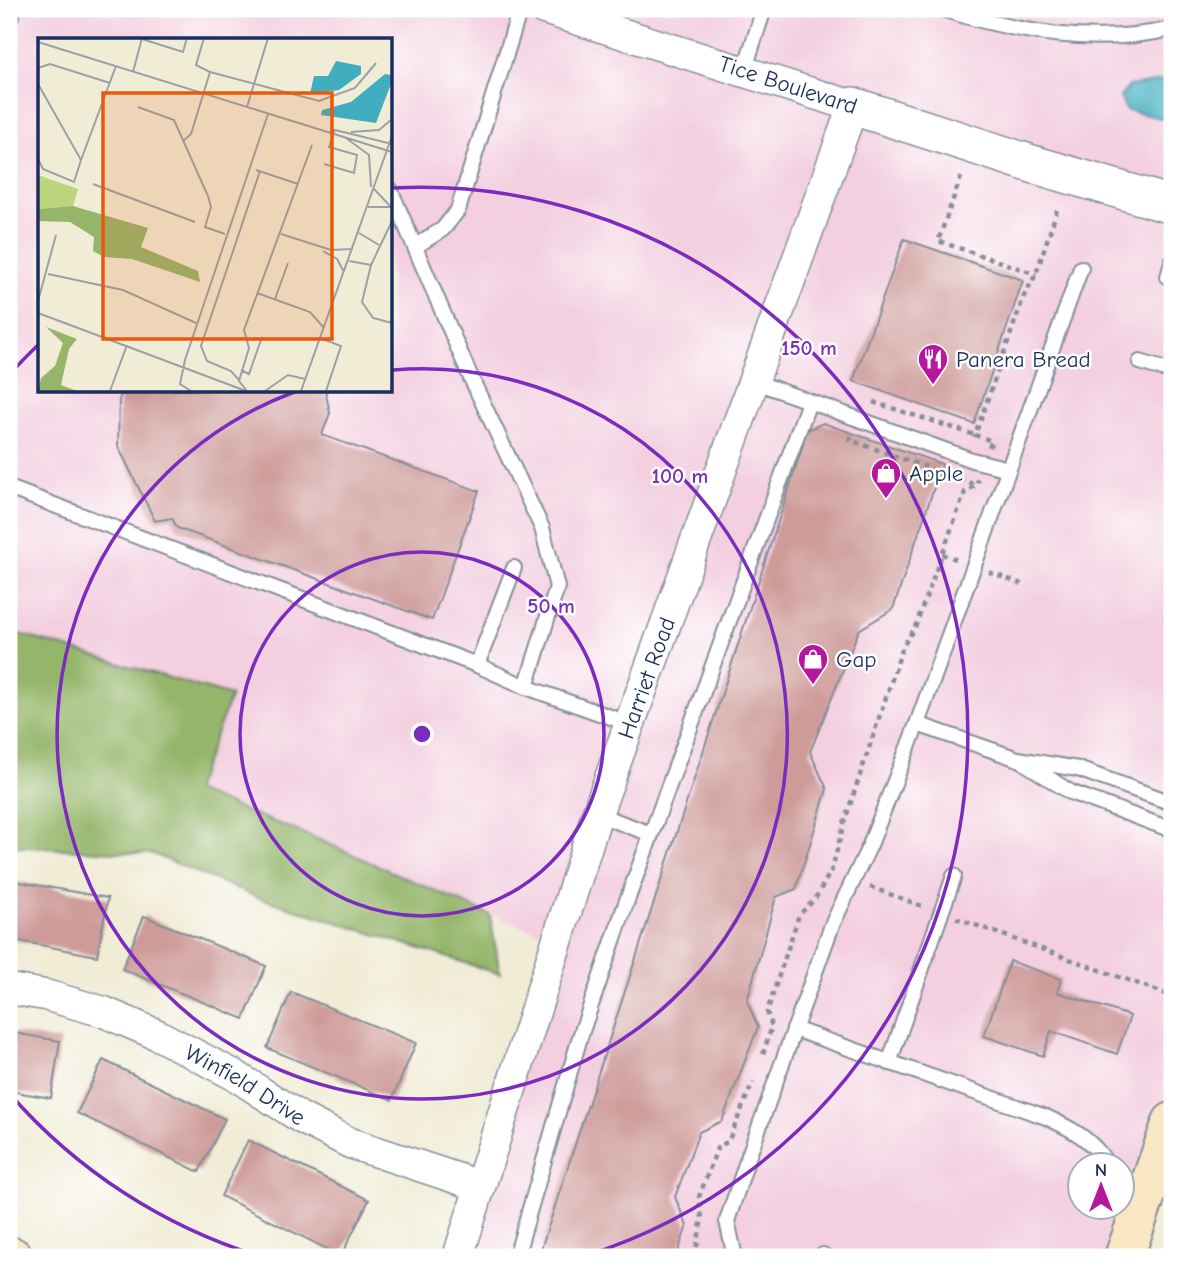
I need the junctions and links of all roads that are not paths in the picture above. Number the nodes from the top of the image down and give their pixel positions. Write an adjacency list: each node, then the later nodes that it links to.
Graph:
1 (13, 9): 6 (lane)
2 (520, 9): 14 (lane)
3 (544, 9): 8 (street, Tice Boulevard)
4 (764, 9): 8 (lane)
5 (942, 9): 7 (lane)
6 (9, 20)
7 (1172, 29)
8 (744, 71): 9 (street, Tice Boulevard)
9 (853, 106): 10 (street, Tice Boulevard); 18 (street, Harriet Road)
10 (1032, 164): 11 (street, Tice Boulevard); 13 (street, Tice Boulevard)
11 (1172, 183)
12 (392, 193): 14 (lane)
13 (1172, 205)
14 (416, 246): 24 (lane)
15 (1081, 268): 20 (lane)
16 (1140, 362): 17 (lane)
17 (1172, 372)
18 (753, 382): 19 (lane); 25 (street, Harriet Road)
19 (808, 402): 20 (lane); 31 (lane)
20 (1009, 469): 26 (lane)
21 (9, 488): 23 (lane)
22 (514, 568): 23 (lane)
23 (477, 665): 24 (lane)
24 (526, 687): 25 (lane)
25 (629, 724): 29 (street, Harriet Road)
26 (917, 724): 27 (lane); 34 (lane)
27 (1018, 759): 28 (lane); 30 (lane)
28 (1172, 803)
29 (597, 814): 31 (lane); 38 (street, Harriet Road)
30 (1172, 830)
31 (651, 834): 42 (lane)
32 (954, 876): 35 (lane)
33 (9, 989): 38 (street, Winfield Drive)
34 (794, 1029): 35 (lane); 43 (lane)
35 (889, 1063): 37 (lane)
36 (1172, 1122): 39 (main road)
37 (1097, 1150)
38 (480, 1186): 41 (street, Harriet Road)
39 (1136, 1187)
40 (1128, 1220): 44 (main road)
41 (458, 1257)
42 (516, 1257)
43 (735, 1257)
44 (1124, 1257)

